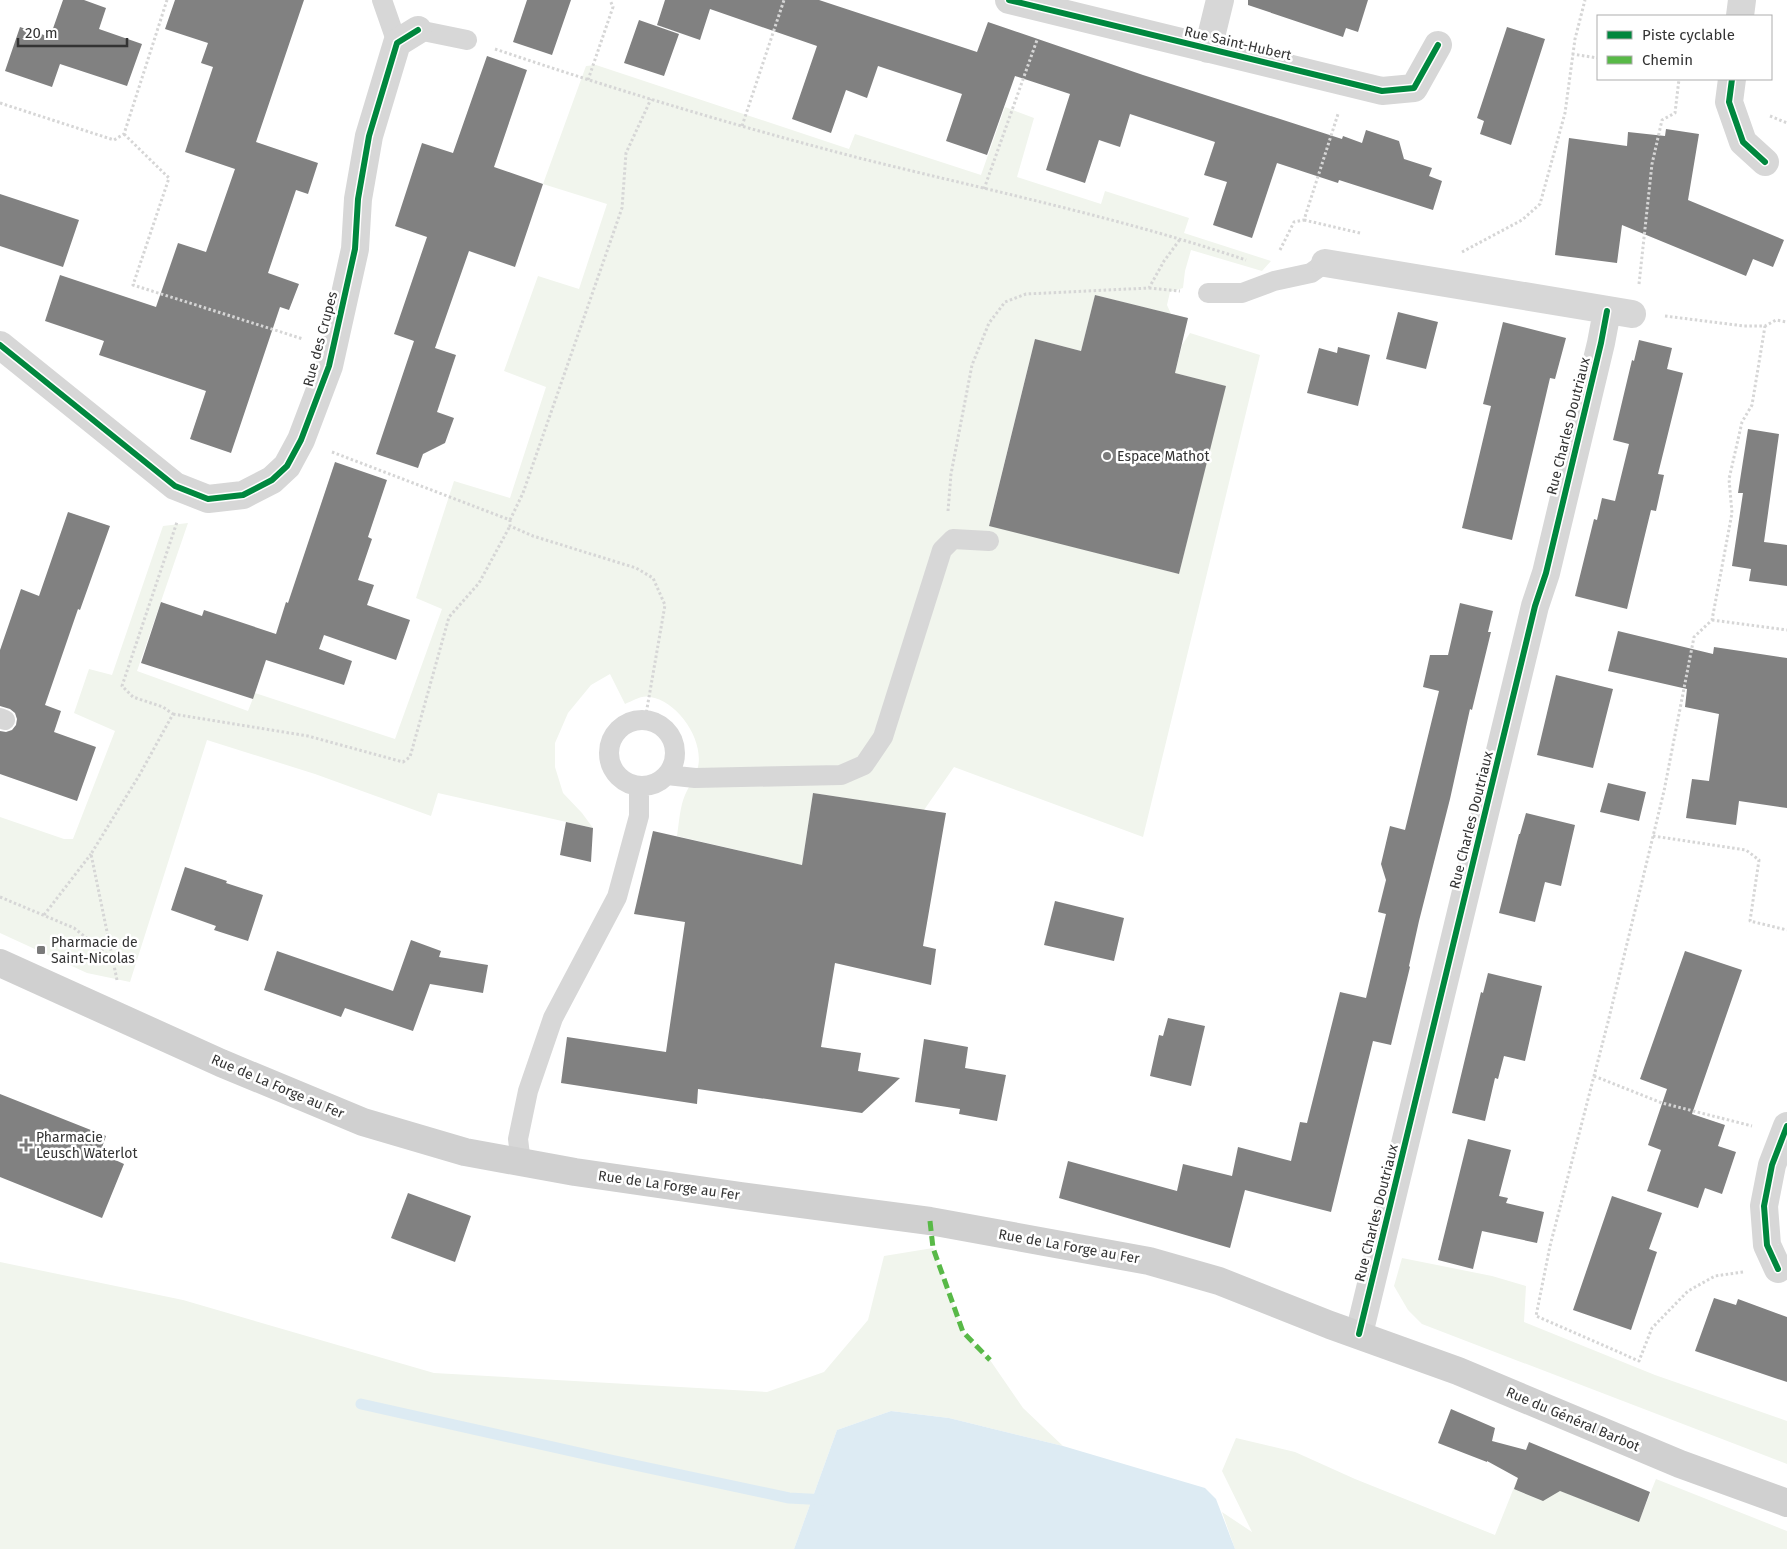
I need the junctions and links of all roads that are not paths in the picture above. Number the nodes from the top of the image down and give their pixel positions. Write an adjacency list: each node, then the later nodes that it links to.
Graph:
1 (382, 0): 6 (lane)
2 (1009, 0): 9 (street, Rue Saint-Hubert)
3 (1220, 0): 9 (street)
4 (1742, 0): 5 (street)
5 (1740, 15)
6 (408, 36): 7 (lane); 14 (street, Rue des Crupes)
7 (467, 40)
8 (1438, 45): 9 (street, Rue Saint-Hubert)
9 (1208, 49)
10 (1732, 80): 11 (street)
11 (1765, 162)
12 (1325, 263): 13 (lane); 22 (street, Rue Charles Doutriaux)
13 (1208, 293)
14 (0, 345)
15 (989, 541): 16 (lane)
16 (668, 775): 17 (lane); 17 (lane)
17 (639, 787): 20 (lane)
18 (0, 963): 20 (main road, Rue de La Forge au Fer)
19 (1785, 1130): 21 (street)
20 (521, 1163): 22 (main road, Rue de La Forge au Fer)
21 (1778, 1269)
22 (1359, 1334): 23 (main road, Rue du Général Barbot)
23 (1787, 1503)

